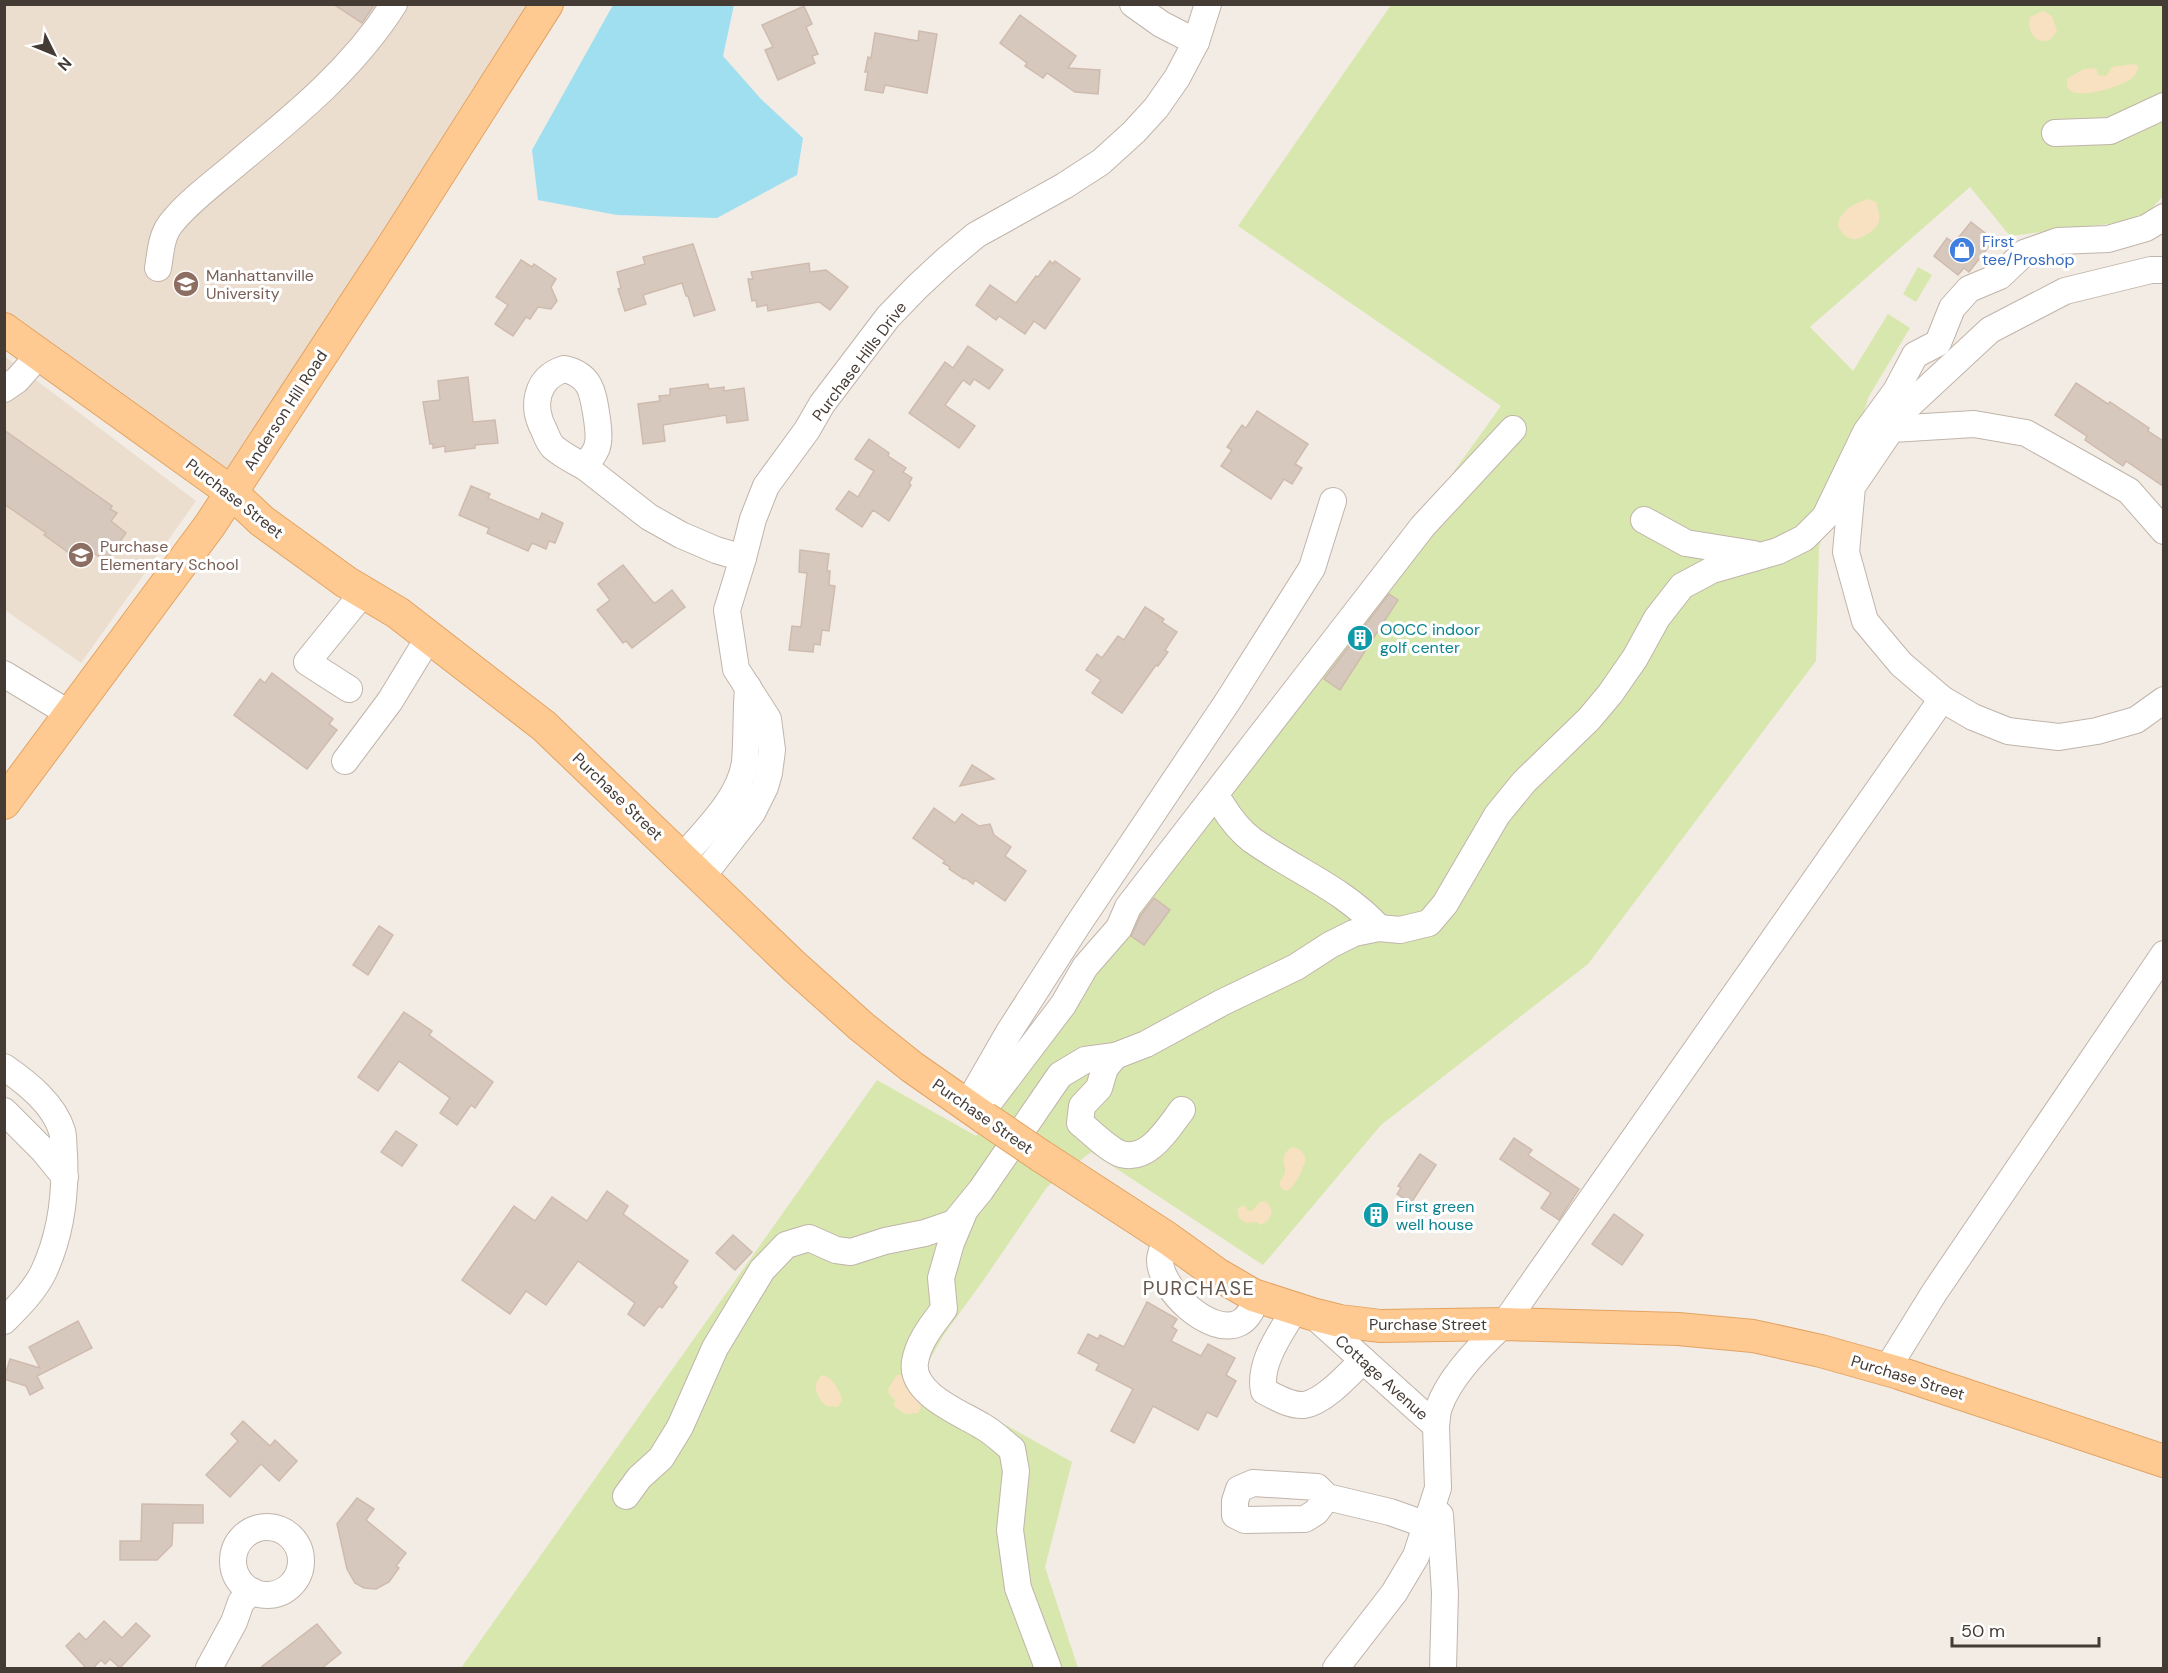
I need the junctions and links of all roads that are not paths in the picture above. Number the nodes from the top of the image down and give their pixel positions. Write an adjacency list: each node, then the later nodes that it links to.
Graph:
1 (394, 4): 9 (street)
2 (547, 4): 17 (main road, Anderson Hill Road)
3 (1133, 4): 5 (street)
4 (1208, 4): 5 (street, Purchase Hills Drive)
5 (1196, 42): 22 (street, Purchase Hills Drive)
6 (2163, 106): 7 (street)
7 (2055, 133)
8 (2163, 217): 21 (street)
9 (158, 268)
10 (2163, 270): 15 (street)
11 (4, 329): 12 (main road, Purchase Street)
12 (40, 354): 13 (street); 17 (main road, Purchase Street)
13 (4, 389)
14 (1513, 429): 43 (street)
15 (1892, 429): 20 (street); 28 (street)
16 (585, 467): 22 (street)
17 (231, 492): 23 (main road, Purchase Street); 30 (main road, Anderson Hill Road)
18 (1333, 501): 43 (street)
19 (1644, 520): 21 (street)
20 (2163, 531)
21 (1760, 555): 37 (street)
22 (743, 558): 26 (street, Purchase Hills Drive)
23 (363, 592): 24 (main road, Purchase Street); 27 (street)
24 (429, 637): 31 (street); 36 (main road, Purchase Street)
25 (4, 674): 30 (street)
26 (748, 687): 32 (street, Purchase Hills Drive); 33 (street, Purchase Hills Drive)
27 (349, 689)
28 (1942, 699): 29 (street); 50 (street)
29 (2163, 700)
30 (69, 714): 34 (main road, Anderson Hill Road)
31 (345, 761)
32 (742, 771): 33 (street); 36 (street, Purchase Hills Drive)
33 (769, 774): 36 (street, Purchase Hills Drive)
34 (4, 803)
35 (1222, 805): 37 (street)
36 (692, 868): 43 (main road, Purchase Street)
37 (1379, 928): 39 (street)
38 (2163, 954): 52 (street)
39 (1115, 1056): 41 (street); 45 (street)
40 (4, 1067): 44 (street)
41 (1182, 1110)
42 (4, 1112): 44 (street)
43 (977, 1112): 46 (main road, Purchase Street, bridge)
44 (65, 1177): 49 (street)
45 (964, 1211): 55 (street); 60 (street)
46 (1167, 1238): 47 (main road, Purchase Street); 47 (street)
47 (1257, 1297): 48 (main road, Purchase Street)
48 (1303, 1312): 50 (main road, Purchase Street); 51 (street, Cottage Avenue); 51 (street)
49 (4, 1321)
50 (1504, 1324): 52 (main road, Purchase Street); 53 (street)
51 (1364, 1360): 53 (street, Cottage Avenue)
52 (1887, 1369): 54 (main road, Purchase Street)
53 (1436, 1426): 57 (street, Cottage Avenue)
54 (2163, 1461)
55 (626, 1496)
56 (1327, 1497): 57 (street)
57 (1434, 1528): 61 (street); 62 (street, Cottage Avenue)
58 (252, 1591): 59 (street)
59 (209, 1668)
60 (1048, 1668)
61 (1336, 1668)
62 (1443, 1668)

